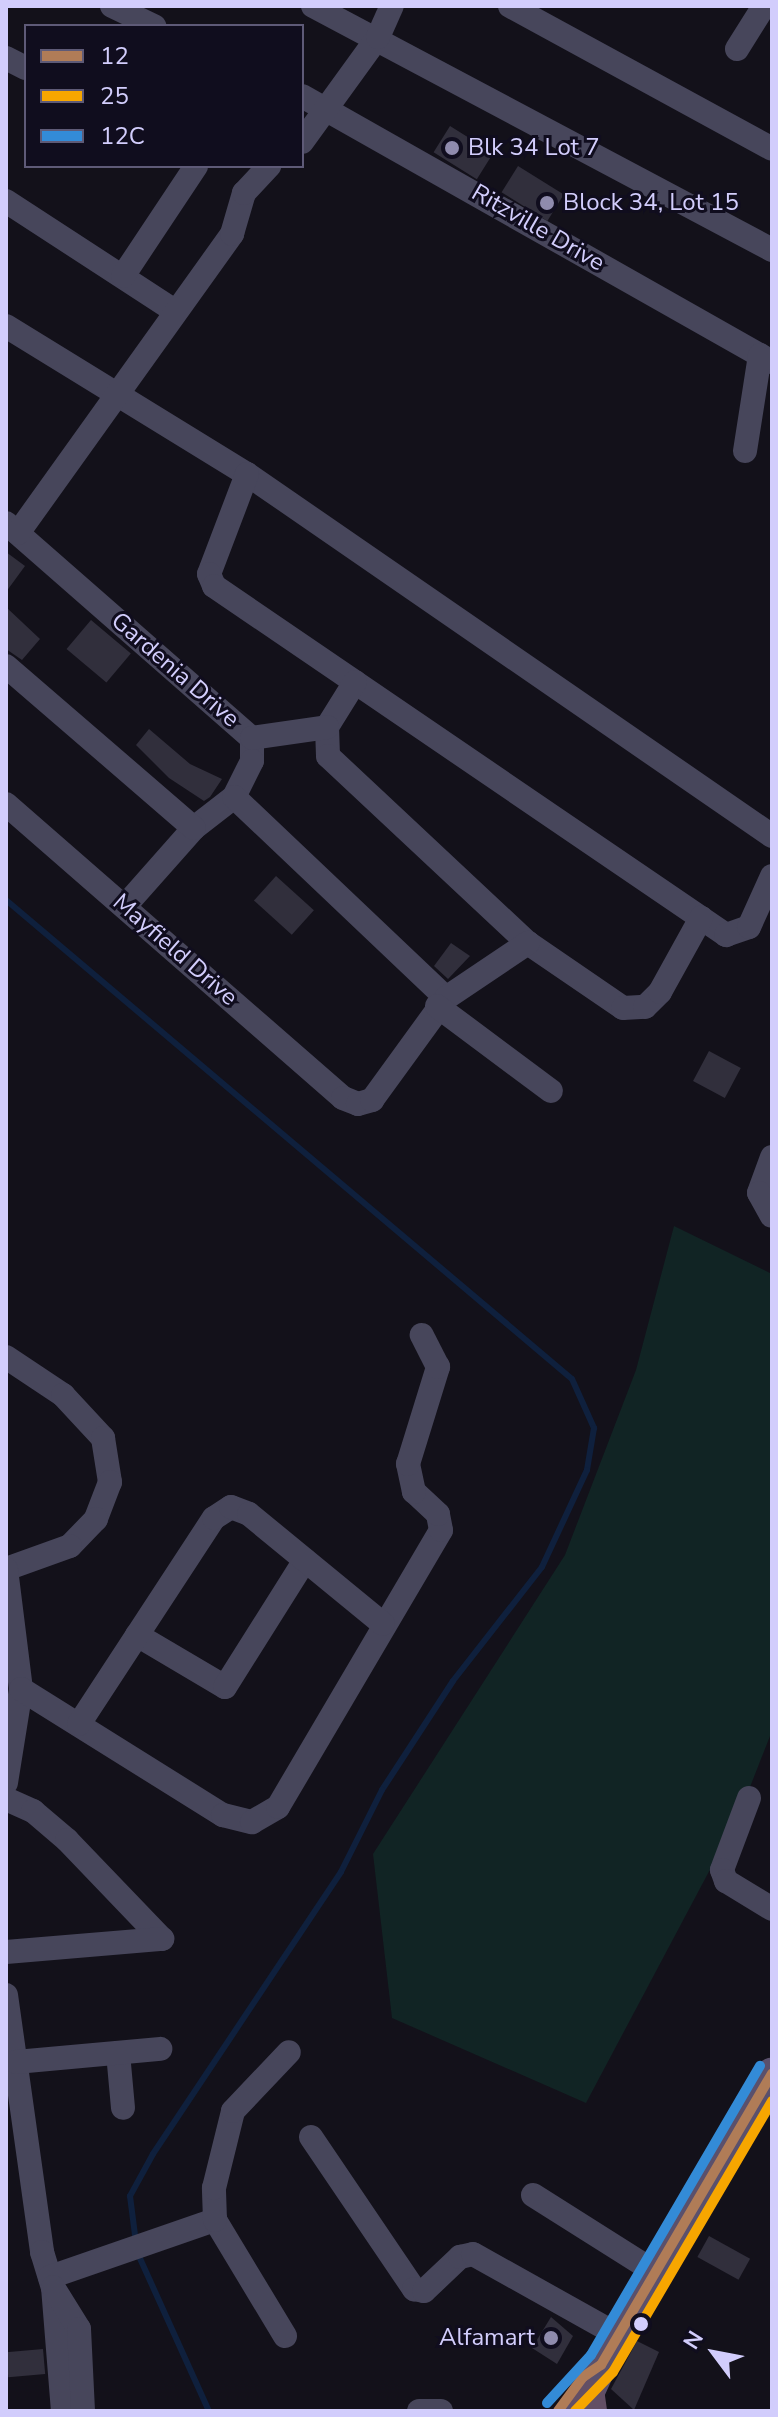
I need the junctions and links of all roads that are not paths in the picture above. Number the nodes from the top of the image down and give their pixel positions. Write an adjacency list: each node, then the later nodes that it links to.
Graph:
1 (112, 6): 6 (street)
2 (313, 6): 7 (street)
3 (392, 6): 7 (street)
4 (510, 6): 14 (street)
5 (764, 6): 8 (street)
6 (150, 24)
7 (378, 37): 12 (street); 18 (street)
8 (737, 49)
9 (6, 58): 10 (street)
10 (24, 67)
11 (304, 97): 12 (street, Ritzville Drive)
12 (329, 109): 13 (street); 22 (street, Ritzville Drive)
13 (304, 140)
14 (772, 149)
15 (195, 168): 19 (street)
16 (267, 168): 20 (street)
17 (6, 201): 19 (street)
18 (772, 250)
19 (123, 276): 20 (street)
20 (175, 311): 23 (street)
21 (6, 326): 23 (street)
22 (766, 358): 24 (street)
23 (117, 397): 25 (street); 26 (street)
24 (745, 451)
25 (247, 474): 28 (street); 34 (street)
26 (12, 528): 30 (street, Gardenia Drive)
27 (6, 666): 33 (street)
28 (355, 682): 29 (street); 37 (street)
29 (327, 727): 30 (street); 38 (street)
30 (252, 738): 31 (street, Gardenia Drive)
31 (234, 797): 33 (street, Gardenia Drive); 39 (street)
32 (6, 804): 36 (street, Mayfield Drive)
33 (194, 828): 36 (street, Gardenia Drive)
34 (772, 836)
35 (772, 876): 37 (street)
36 (125, 906): 39 (street, Mayfield Drive)
37 (701, 918): 38 (street)
38 (528, 943): 39 (street)
39 (442, 1002): 40 (street)
40 (551, 1091)
41 (772, 1157): 42 (street)
42 (772, 1216)
43 (422, 1335): 47 (street)
44 (6, 1357): 46 (street)
45 (305, 1560): 47 (street); 48 (street); 48 (street)
46 (6, 1569): 49 (street)
47 (383, 1624): 50 (street)
48 (137, 1635): 50 (street)
49 (21, 1689): 50 (street); 51 (street)
50 (79, 1724)
51 (6, 1783)
52 (749, 1798): 54 (street)
53 (6, 1799): 55 (street)
54 (772, 1909)
55 (6, 1952)
56 (6, 1995): 60 (street)
57 (160, 2049): 59 (street)
58 (289, 2052): 65 (street)
59 (118, 2053): 60 (street); 62 (street)
60 (16, 2062): 67 (street)
61 (772, 2073): 66 (main road)
62 (123, 2108)
63 (311, 2137): 68 (street)
64 (533, 2195): 66 (street)
65 (215, 2220): 67 (street); 69 (street)
66 (655, 2272): 68 (main road)
67 (51, 2282): 70 (street)
68 (618, 2335): 71 (main road)
69 (285, 2336)
70 (72, 2357): 72 (street); 73 (street)
71 (583, 2399)
72 (63, 2411)
73 (83, 2411)
74 (419, 2411): 75 (street)
75 (441, 2411)

